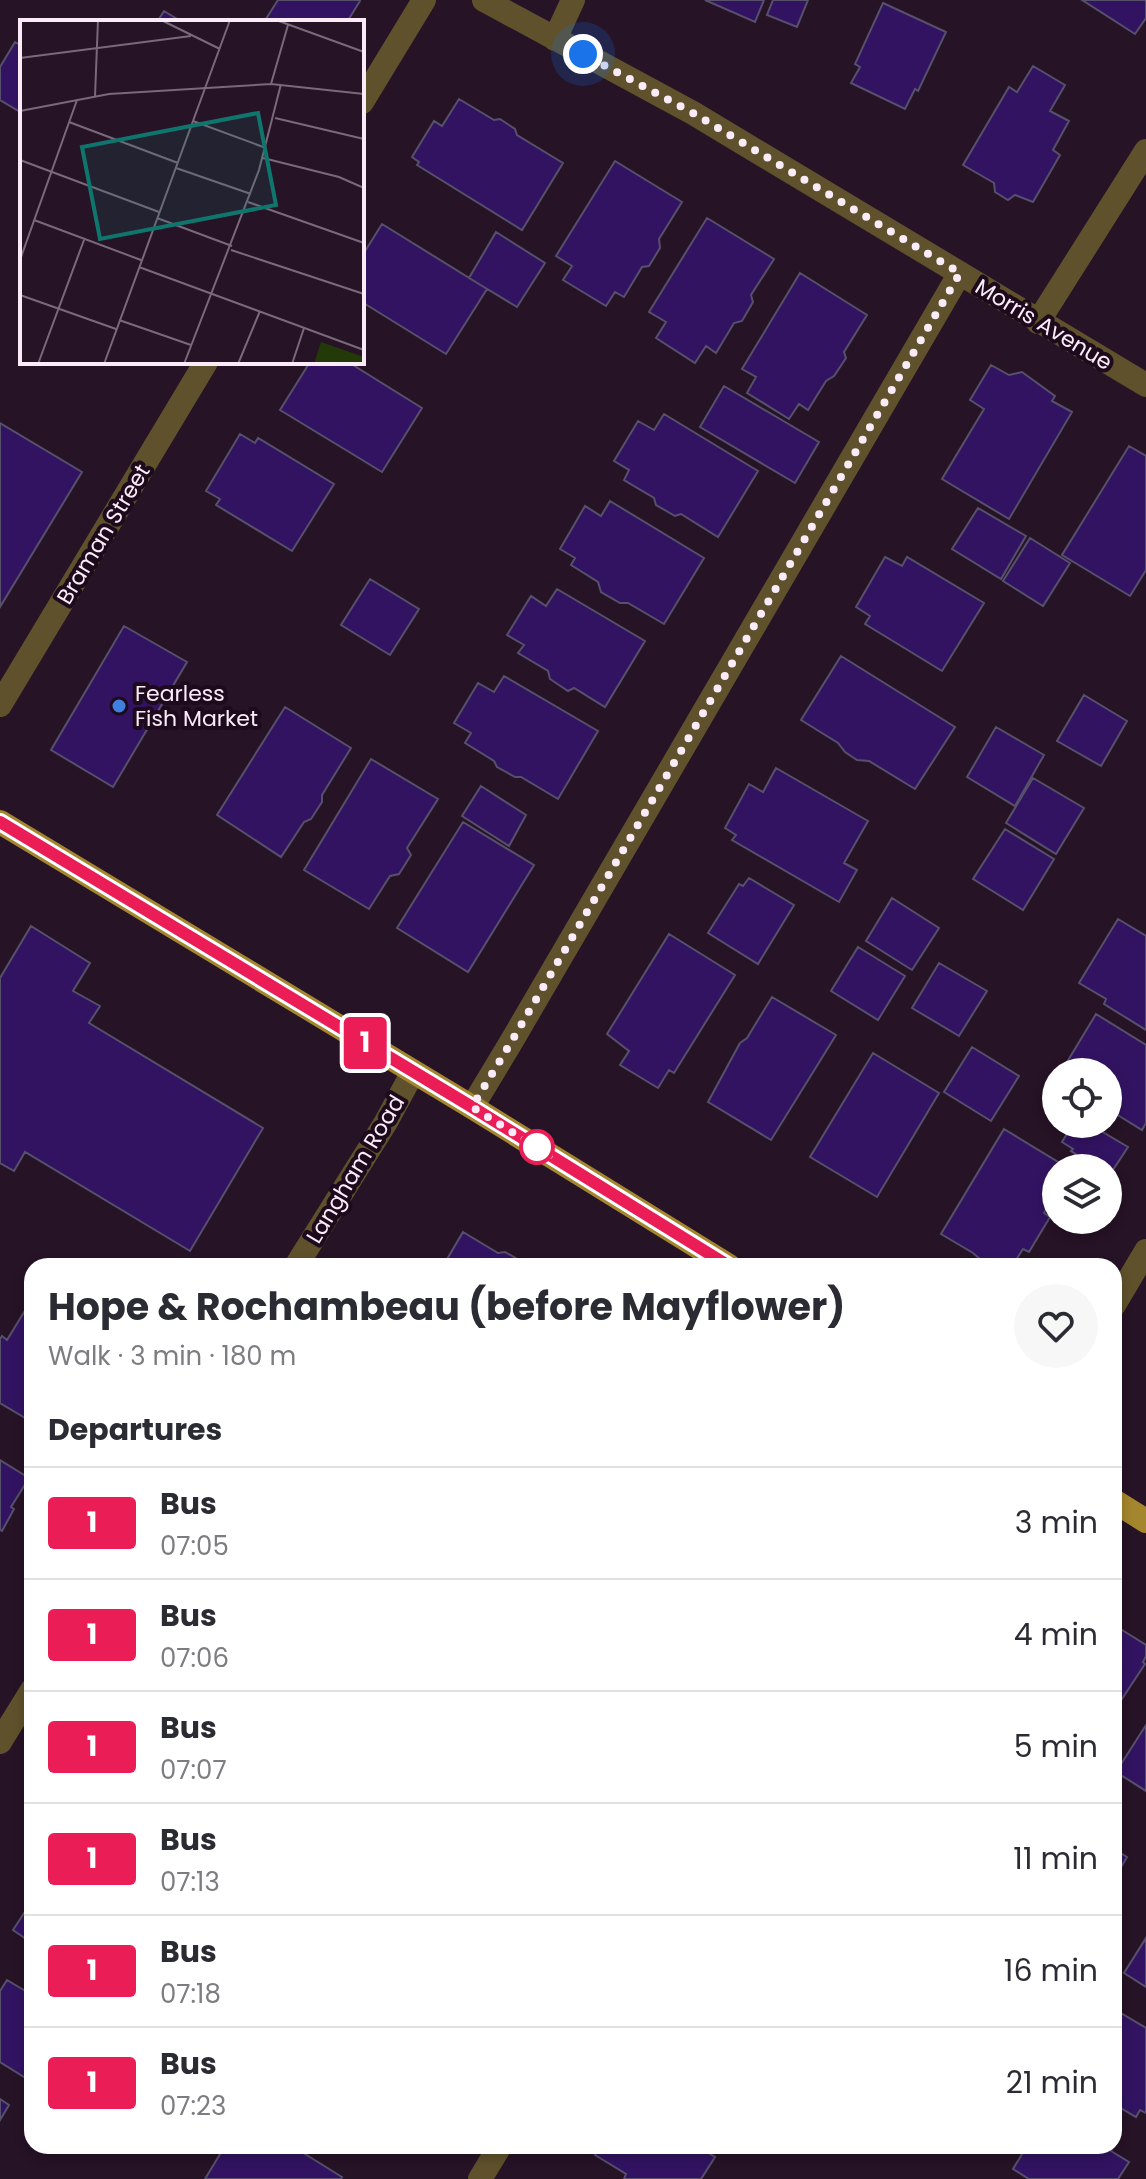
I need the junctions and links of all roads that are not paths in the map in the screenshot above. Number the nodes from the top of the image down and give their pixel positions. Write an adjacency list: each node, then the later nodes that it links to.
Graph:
1 (424, 0): 5 (street)
2 (484, 0): 4 (street, Morris Avenue)
3 (573, 0): 4 (street)
4 (555, 39): 7 (street, Morris Avenue)
5 (364, 99)
6 (1146, 151): 8 (street)
7 (960, 273): 8 (street, Morris Avenue); 14 (street)
8 (1038, 322): 10 (street, Morris Avenue)
9 (205, 364): 11 (street, Braman Street)
10 (1146, 385)
11 (0, 705)
12 (0, 822): 13 (main road)
13 (413, 1072): 14 (main road); 16 (street, Langham Road)
14 (472, 1107): 17 (main road)
15 (1146, 1251): 18 (street)
16 (301, 1258)
17 (716, 1258)
18 (1122, 1292)
19 (1122, 1506): 20 (main road)
20 (1146, 1521)
21 (24, 1703): 22 (street)
22 (0, 1742)
23 (495, 2154): 24 (street)
24 (480, 2179)

